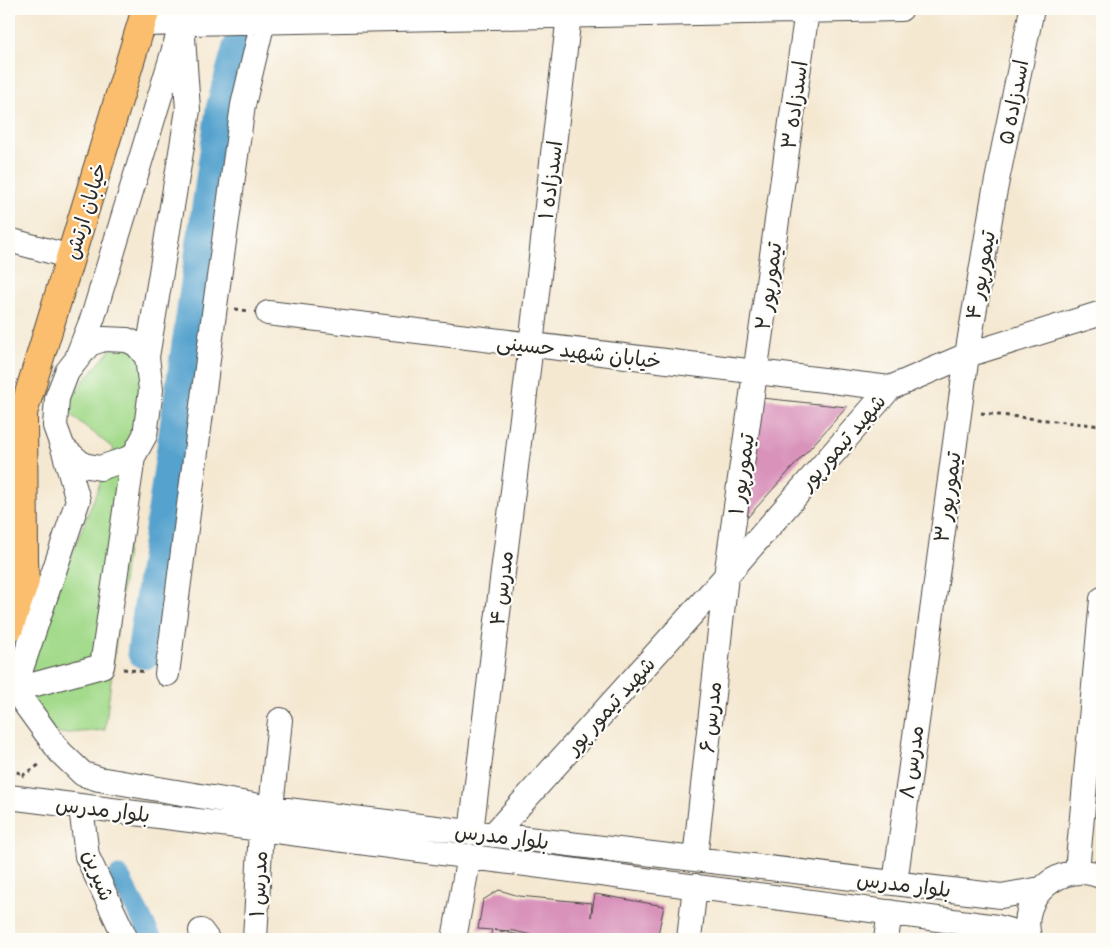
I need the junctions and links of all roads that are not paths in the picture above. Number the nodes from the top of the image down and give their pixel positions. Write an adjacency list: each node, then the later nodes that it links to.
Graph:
1 (901, 9): 3 (street)
2 (1032, 9): 8 (street, اسدزاده ۵)
3 (807, 11): 4 (street); 9 (street, اسدزاده ۳)
4 (569, 15): 6 (street); 14 (street, اسدزاده ۱)
5 (144, 16): 7 (street); 11 (main road, خیابان ارتش)
6 (263, 22): 7 (street); 30 (street)
7 (182, 23): 16 (street); 17 (street)
8 (994, 196): 15 (street, تیمورپور ۴)
9 (781, 200): 18 (street, تیمورپور ۲)
10 (9, 240): 11 (street)
11 (71, 257): 21 (main road, خیابان ارتش)
12 (268, 313): 14 (street, خیابان شهید حسینی)
13 (1102, 313): 15 (street, شهید تیمورپور)
14 (531, 345): 18 (street, خیابان شهید حسینی); 37 (street, مدرس ۴)
15 (966, 355): 19 (street, شهید تیمورپور); 29 (street, تیمورپور ۳)
16 (147, 357): 17 (street); 23 (street)
17 (76, 360): 20 (street)
18 (756, 372): 19 (street, خیابان شهید حسینی); 26 (street, تیمورپور ۱)
19 (890, 388): 26 (street, شهید تیمورپور)
20 (58, 398): 21 (street); 22 (street)
21 (21, 413): 25 (main road, خیابان ارتش)
22 (63, 448): 23 (street); 31 (street)
23 (133, 457): 31 (street)
24 (9, 536): 25 (main road)
25 (24, 560): 28 (main road, خیابان ارتش)
26 (726, 576): 37 (street, شهید تیمور پور); 39 (street, مدرس ۶)
27 (1102, 598): 40 (street)
28 (9, 628)
29 (928, 640): 42 (street, مدرس ۸)
30 (167, 674)
31 (11, 686): 35 (street, بلوار مدرس)
32 (280, 720): 35 (street)
33 (13, 789): 34 (street, بلوار مدرس)
34 (81, 807): 36 (street, بلوار مدرس); 47 (street, شیرین)
35 (271, 808): 37 (street, بلوار مدرس)
36 (261, 828): 38 (street, بلوار مدرس); 48 (street, مدرس ۱)
37 (482, 833): 39 (street, بلوار مدرس)
38 (469, 856): 43 (street, بلوار مدرس); 49 (street)
39 (695, 859): 42 (street, بلوار مدرس)
40 (1077, 871): 41 (street); 44 (street)
41 (1102, 877)
42 (895, 883): 44 (street, بلوار مدرس)
43 (695, 886): 45 (street, بلوار مدرس); 50 (street)
44 (1041, 889): 46 (street)
45 (890, 912): 46 (street, بلوار مدرس); 51 (street)
46 (1030, 938)
47 (126, 939)
48 (255, 939)
49 (454, 939)
50 (689, 939)
51 (886, 939)

